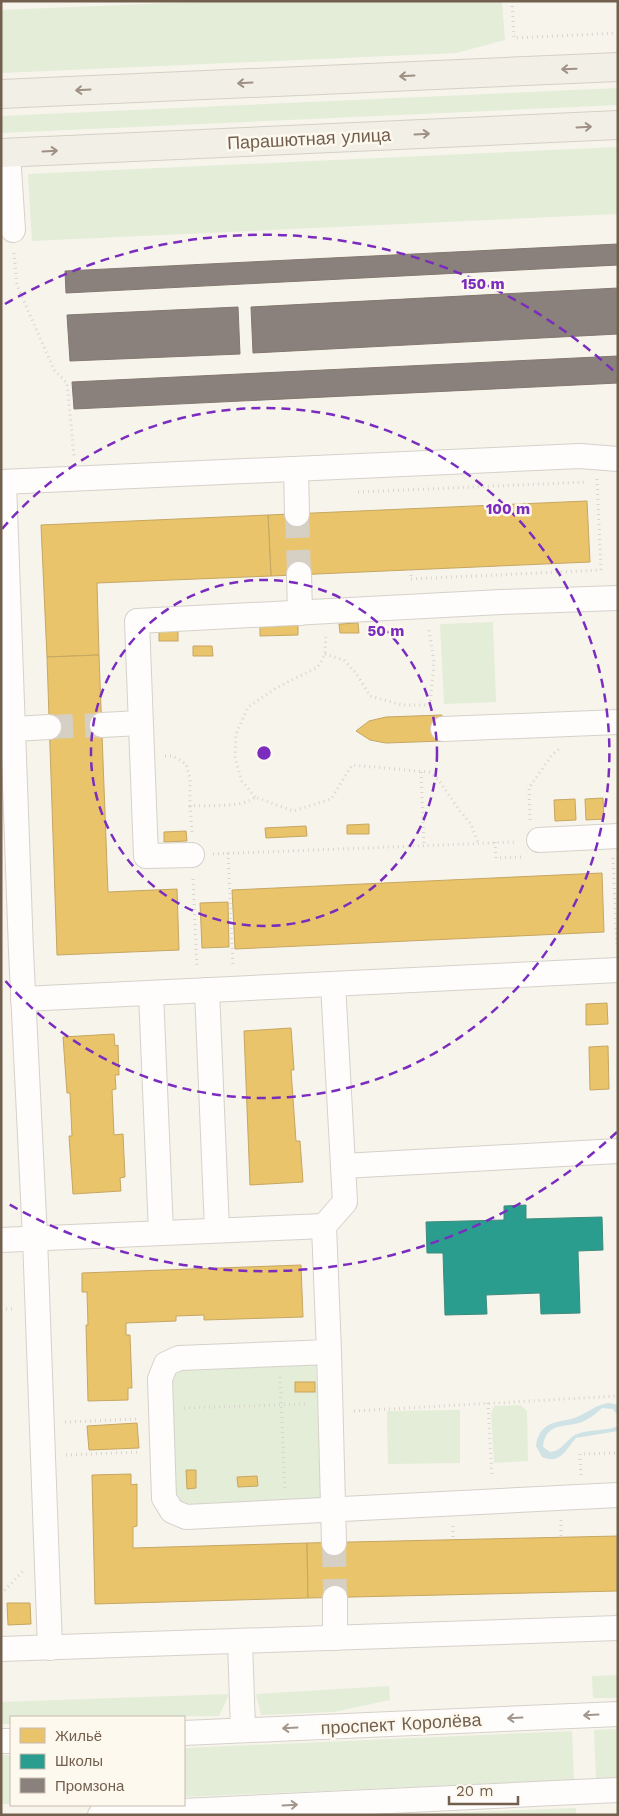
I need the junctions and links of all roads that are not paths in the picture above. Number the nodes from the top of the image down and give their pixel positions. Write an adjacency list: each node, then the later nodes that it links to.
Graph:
1 (618, 67): 2 (main road, one-way to 2)
2 (1, 94)
3 (618, 125): 4 (main road, Парашютная улица, one-way to 3)
4 (5, 153): 5 (street)
5 (6, 197): 6 (street)
6 (13, 241)
7 (607, 458): 8 (street)
8 (296, 469): 9 (street); 10 (street)
9 (3, 482): 18 (street)
10 (297, 514)
11 (299, 574): 13 (street)
12 (610, 598): 13 (street)
13 (300, 613): 15 (street)
14 (618, 722): 19 (street)
15 (140, 723): 16 (street); 22 (street)
16 (102, 725)
17 (49, 727): 18 (street)
18 (14, 729): 23 (street)
19 (443, 729)
20 (615, 836): 21 (street)
21 (535, 841)
22 (192, 855)
23 (11, 951): 28 (street)
24 (618, 970): 25 (street)
25 (333, 984): 26 (street); 30 (street)
26 (202, 990): 27 (street); 32 (street)
27 (151, 993): 28 (street); 33 (street)
28 (23, 999): 34 (street)
29 (618, 1151): 30 (street)
30 (343, 1166): 31 (street)
31 (324, 1226): 32 (street); 36 (street)
32 (217, 1230): 33 (street)
33 (160, 1232): 34 (street)
34 (35, 1238): 35 (street); 44 (street)
35 (1, 1240)
36 (329, 1352): 38 (street); 38 (street)
37 (618, 1495): 38 (street)
38 (333, 1509): 39 (street)
39 (334, 1543)
40 (335, 1598): 42 (street)
41 (618, 1628): 42 (street)
42 (335, 1638): 43 (street)
43 (240, 1641): 44 (street); 47 (street)
44 (50, 1648): 45 (street)
45 (1, 1649)
46 (618, 1714): 47 (street, проспект Королёва, one-way to 47)
47 (243, 1730): 48 (street, проспект Королёва)
48 (185, 1733)
49 (618, 1790): 50 (street, one-way to 49)
50 (100, 1815)

